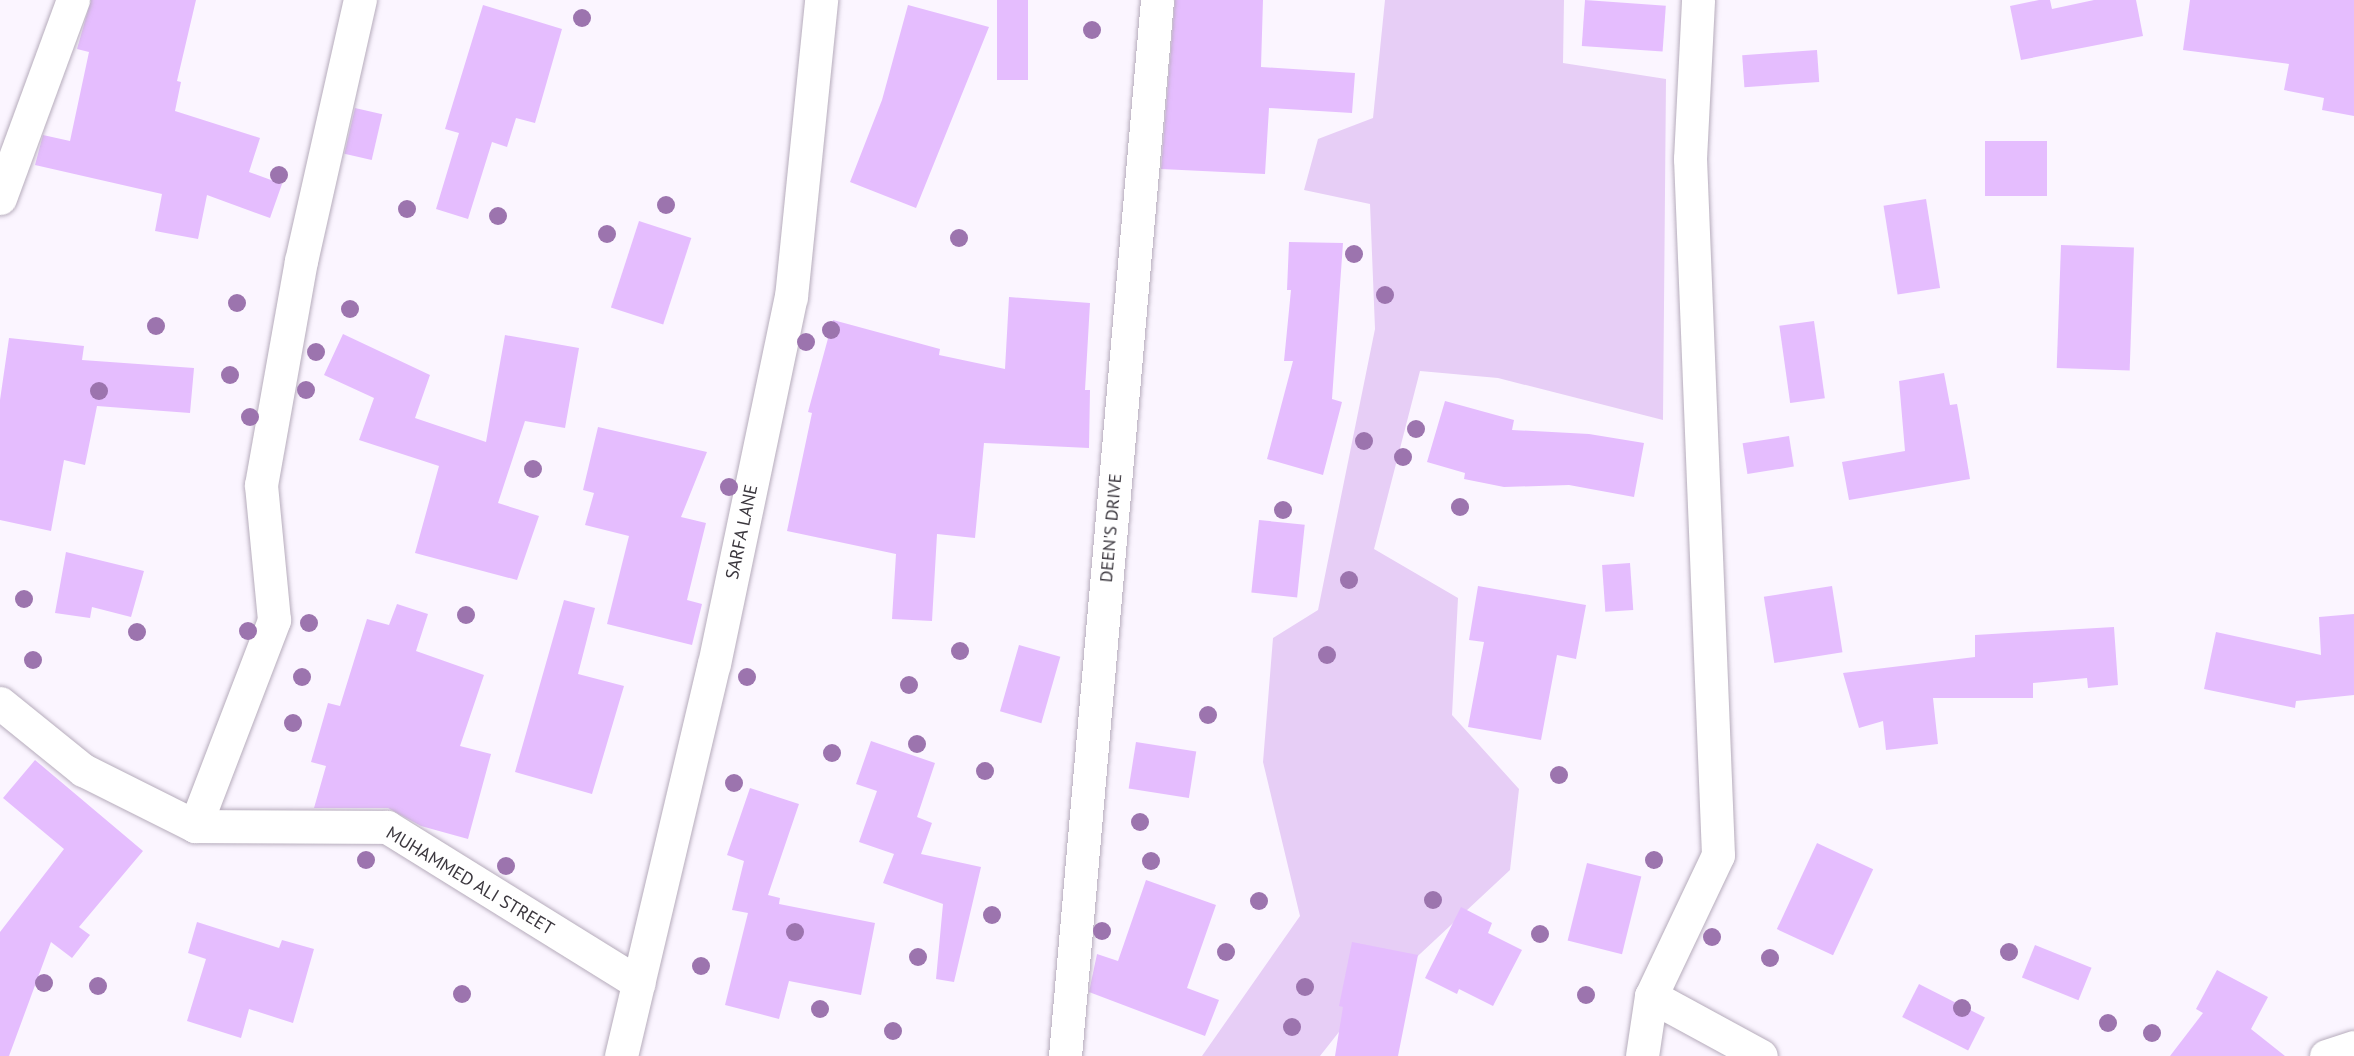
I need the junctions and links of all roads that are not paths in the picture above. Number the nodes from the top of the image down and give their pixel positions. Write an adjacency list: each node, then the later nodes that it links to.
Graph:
1 (73, 0): 6 (street)
2 (360, 0): 8 (street)
3 (821, 0): 9 (street, SARFA LANE)
4 (1157, 0): 13 (street, DEEN'S DRIVE)
5 (1698, 0): 10 (street)
6 (0, 198)
7 (0, 704): 8 (street, MUHAMMED ALI STREET)
8 (195, 826): 9 (street, MUHAMMED ALI STREET)
9 (639, 983): 12 (street, SARFA LANE)
10 (1650, 996): 14 (street); 15 (street)
11 (2354, 1047): 16 (street)
12 (621, 1056)
13 (1065, 1056)
14 (1642, 1056)
15 (1761, 1056)
16 (2326, 1056)

